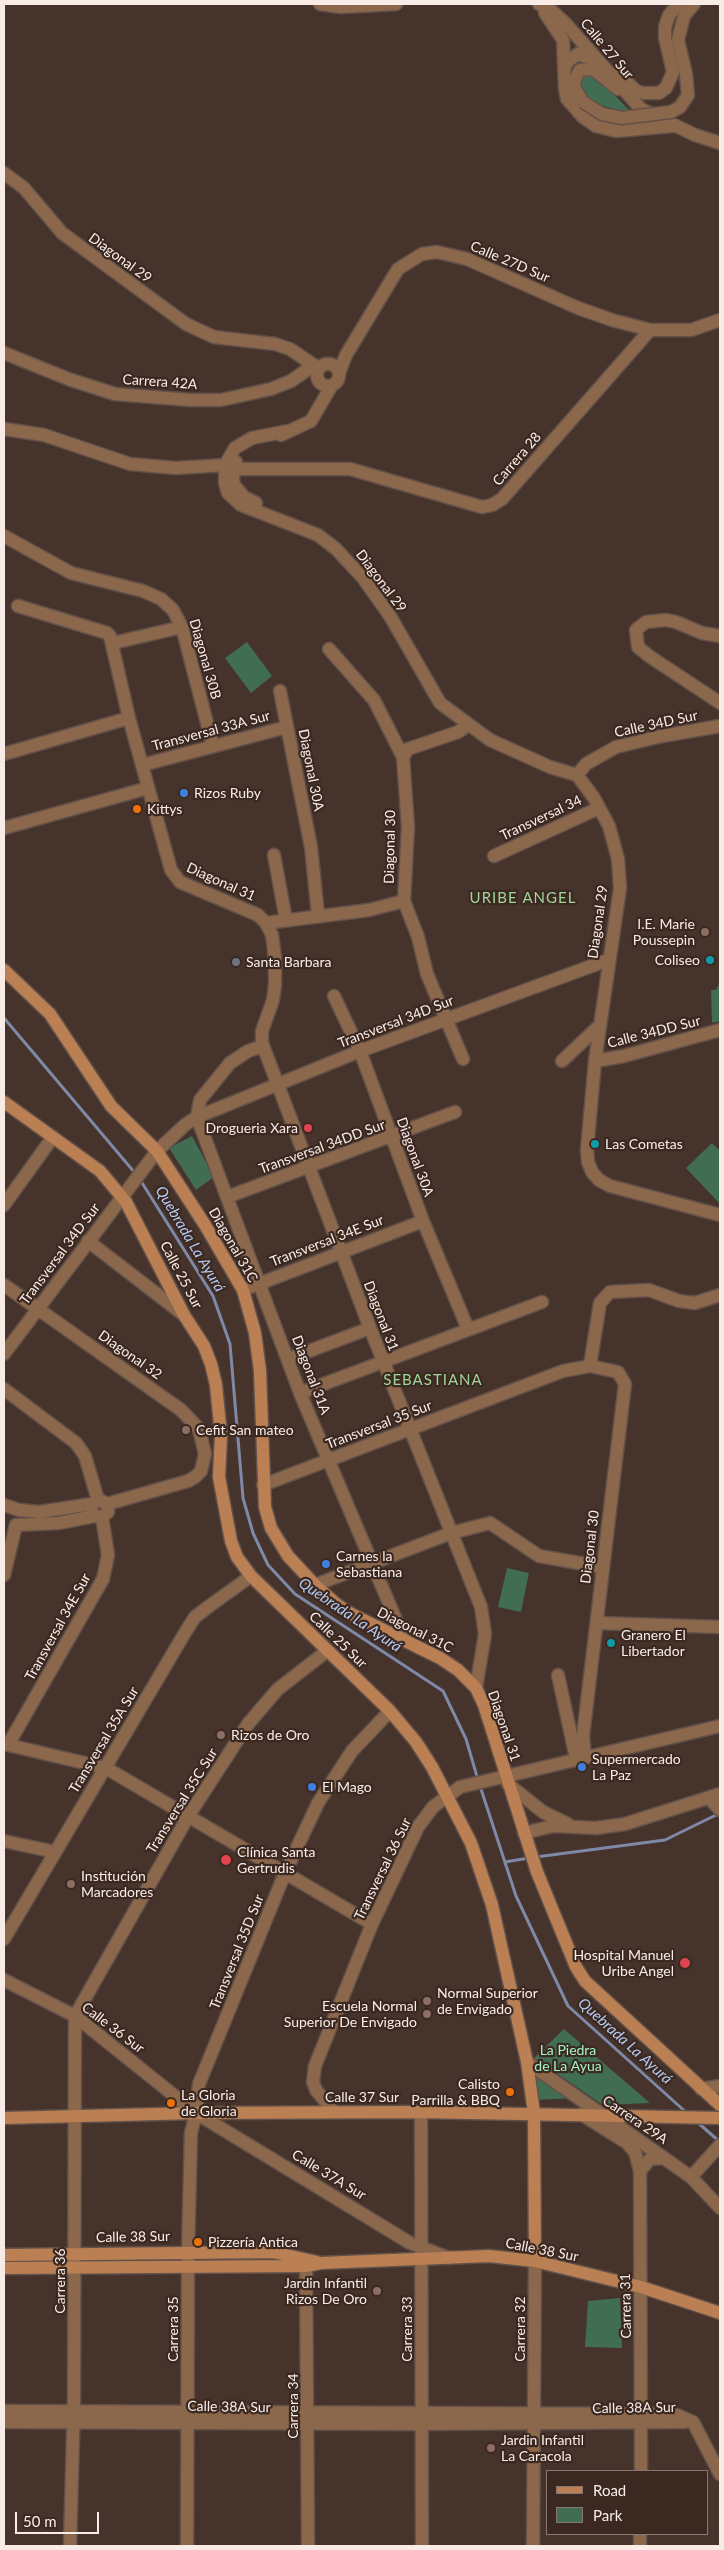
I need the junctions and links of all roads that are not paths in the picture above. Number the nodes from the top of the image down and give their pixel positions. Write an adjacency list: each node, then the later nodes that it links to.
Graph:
1 (320, 4): 2 (street)
2 (396, 4)
3 (534, 4): 9 (street)
4 (539, 4): 7 (street, Calle 27 Sur)
5 (679, 4): 7 (street)
6 (694, 4): 12 (street, bridge)
7 (566, 24): 8 (street, Calle 27 Sur)
8 (596, 60): 9 (street); 11 (street, Calle 27 Sur)
9 (565, 66): 10 (street)
10 (564, 85): 12 (street); 13 (street)
11 (631, 100): 12 (street); 13 (street, Calle 27 Sur)
12 (583, 102)
13 (676, 127): 14 (street, Calle 27 Sur)
14 (720, 143)
15 (4, 173): 19 (street, Diagonal 29)
16 (720, 320): 17 (street)
17 (650, 330): 19 (street, Calle 27D Sur); 22 (street, Carrera 28)
18 (4, 353): 19 (street, Carrera 42A)
19 (325, 368): 20 (street); 20 (street, Calle 27D Sur)
20 (328, 385): 22 (street)
21 (4, 429): 22 (street, Carrera 28)
22 (230, 467): 32 (street, Diagonal 29)
23 (4, 536): 25 (street, Diagonal 30B)
24 (18, 606): 27 (street)
25 (182, 627): 27 (street); 35 (street, Diagonal 30B)
26 (720, 636): 30 (street)
27 (113, 643): 31 (street, Diagonal 31)
28 (330, 649): 37 (street, Diagonal 30)
29 (280, 691): 34 (street, Diagonal 30A)
30 (720, 703)
31 (129, 718): 36 (street); 38 (street, Diagonal 31)
32 (467, 726): 37 (street); 39 (street, Diagonal 29)
33 (720, 726): 39 (street, Calle 34D Sur)
34 (287, 727): 35 (street, Transversal 33A Sur); 46 (street, Diagonal 30A)
35 (213, 746): 38 (street, Transversal 33A Sur)
36 (4, 754)
37 (403, 757): 45 (street, Diagonal 30)
38 (142, 764): 40 (street, Diagonal 31)
39 (577, 775): 41 (street, Diagonal 29)
40 (148, 788): 42 (street); 48 (street, Diagonal 31)
41 (599, 808): 44 (street, Transversal 34); 49 (street, Diagonal 29)
42 (5, 825)
43 (274, 856): 47 (street)
44 (494, 856)
45 (404, 901): 46 (street); 52 (street, Diagonal 30)
46 (318, 915): 47 (street)
47 (286, 920): 48 (street)
48 (266, 924): 55 (street, Diagonal 31)
49 (608, 960): 52 (street, Transversal 34D Sur); 53 (street, Diagonal 29)
50 (4, 970): 66 (main road, Diagonal 31C)
51 (334, 996): 56 (street, Diagonal 30A)
52 (448, 1018): 56 (street, Transversal 34D Sur); 57 (street, Diagonal 30)
53 (599, 1026): 58 (street); 59 (street, Diagonal 29)
54 (720, 1030): 59 (street, Calle 34DD Sur)
55 (263, 1046): 60 (street, Diagonal 31); 63 (street)
56 (360, 1051): 60 (street, Transversal 34D Sur); 65 (street, Diagonal 30A)
57 (463, 1059)
58 (562, 1061)
59 (595, 1062): 71 (street, Diagonal 29)
60 (278, 1084): 63 (street, Transversal 34D Sur); 67 (street, Diagonal 31)
61 (4, 1102): 64 (main road, Calle 25 Sur)
62 (455, 1112): 65 (street, Transversal 34DD Sur)
63 (197, 1117): 66 (street, Transversal 34D Sur); 69 (street, Diagonal 31A)
64 (53, 1137): 68 (main road, Calle 25 Sur); 70 (street)
65 (392, 1138): 67 (street, Transversal 34DD Sur); 72 (street, Diagonal 30A)
66 (158, 1151): 68 (street, Transversal 34D Sur); 77 (main road, Diagonal 31C)
67 (310, 1167): 69 (street, Transversal 34DD Sur); 74 (street, Diagonal 31)
68 (122, 1197): 73 (street, Transversal 34D Sur); 81 (main road, Calle 25 Sur)
69 (227, 1197): 75 (street, Diagonal 31A)
70 (4, 1205)
71 (720, 1215)
72 (423, 1221): 74 (street, Transversal 34E Sur); 83 (street, Diagonal 30A)
73 (88, 1241): 80 (street, Transversal 34D Sur); 81 (street)
74 (341, 1252): 75 (street, Transversal 34E Sur); 82 (street, Diagonal 31)
75 (259, 1284): 77 (street, Transversal 34E Sur); 85 (street, Diagonal 31A)
76 (4, 1285): 80 (street, Diagonal 32)
77 (243, 1290): 92 (main road, Diagonal 31C)
78 (720, 1295): 87 (street)
79 (542, 1302): 83 (street)
80 (38, 1308): 84 (street, Transversal 34D Sur); 94 (street, Diagonal 32)
81 (184, 1314): 99 (main road, Calle 25 Sur)
82 (370, 1328): 85 (street); 86 (street, Diagonal 31)
83 (468, 1329): 86 (street)
84 (4, 1354)
85 (288, 1359): 89 (street, Diagonal 31A)
86 (383, 1361): 89 (street); 90 (street, Diagonal 31)
87 (590, 1366): 90 (street, Transversal 35 Sur); 97 (street, Diagonal 30)
88 (4, 1388): 94 (street, Transversal 34E Sur)
89 (300, 1393): 91 (street, Diagonal 31A)
90 (410, 1429): 91 (street, Transversal 35 Sur); 95 (street, Diagonal 31)
91 (328, 1460): 92 (street, Transversal 35 Sur); 96 (street, Diagonal 31A)
92 (263, 1485): 100 (main road, Diagonal 31C)
93 (4, 1506): 94 (street)
94 (99, 1508): 98 (street); 110 (street, Transversal 34E Sur)
95 (451, 1533): 96 (street); 97 (street); 106 (street, Diagonal 31)
96 (370, 1562): 100 (street); 103 (street, Diagonal 31A)
97 (602, 1567): 101 (street, Diagonal 30)
98 (4, 1575)
99 (251, 1576): 104 (main road, Calle 25 Sur); 112 (street, Transversal 35A Sur)
100 (314, 1585): 103 (main road, Diagonal 31C)
101 (597, 1622): 102 (street); 109 (street, Diagonal 30)
102 (720, 1628)
103 (405, 1641): 106 (main road, Diagonal 31C)
104 (327, 1651): 107 (main road, Calle 25 Sur); 117 (street, Transversal 35C Sur)
105 (558, 1674): 109 (street)
106 (476, 1688): 113 (main road, Diagonal 31)
107 (390, 1711): 114 (main road, Calle 25 Sur); 122 (street, Transversal 35D Sur)
108 (720, 1726): 111 (street, Transversal 36 Sur)
109 (578, 1738): 111 (street, Diagonal 30)
110 (6, 1745): 112 (street)
111 (580, 1758): 113 (street, Transversal 36 Sur)
112 (106, 1768): 117 (street); 121 (street, Transversal 35A Sur)
113 (507, 1780): 114 (street, Transversal 36 Sur); 118 (street); 119 (main road, Diagonal 31)
114 (447, 1794): 123 (street, Transversal 36 Sur); 127 (main road, Calle 25 Sur)
115 (715, 1796): 116 (street); 118 (street)
116 (720, 1809)
117 (189, 1815): 122 (street); 126 (street, Transversal 35C Sur)
118 (569, 1825): 119 (street)
119 (525, 1835): 129 (main road, Diagonal 31)
120 (4, 1841): 121 (street)
121 (54, 1852): 124 (street, Transversal 35A Sur)
122 (285, 1873): 123 (street); 134 (street, Transversal 35D Sur)
123 (372, 1924): 131 (street, Transversal 36 Sur)
124 (4, 1940)
125 (4, 1980): 126 (street, Calle 36 Sur)
126 (75, 2016): 134 (street, Calle 36 Sur); 137 (street, Carrera 36)
127 (527, 2062): 133 (main road, Calle 25 Sur); 136 (street, Carrera 29A)
128 (720, 2086): 129 (street)
129 (701, 2088): 130 (main road, Diagonal 31)
130 (720, 2105)
131 (334, 2112): 132 (main road, Calle 37 Sur); 134 (main road, Calle 37 Sur)
132 (421, 2112): 133 (main road, Calle 37 Sur); 145 (street, Carrera 33)
133 (534, 2112): 135 (main road, Calle 37 Sur); 151 (main road, Carrera 32)
134 (196, 2113): 137 (main road, Calle 37 Sur); 145 (street, Calle 37A Sur); 146 (street, Carrera 35)
135 (580, 2114): 136 (main road, Calle 37 Sur); 142 (street)
136 (599, 2114): 139 (main road, Calle 37 Sur); 141 (street, Carrera 29A)
137 (74, 2117): 138 (main road, Calle 37 Sur); 147 (street, Carrera 36)
138 (4, 2118)
139 (720, 2118)
140 (720, 2145): 143 (street)
141 (664, 2158): 142 (street); 143 (street, Carrera 29A)
142 (640, 2170): 157 (street, Carrera 31)
143 (694, 2172): 144 (street, Carrera 29A)
144 (720, 2208)
145 (420, 2247): 149 (street, Calle 37A Sur); 150 (street, Carrera 33)
146 (188, 2251): 147 (main road, Calle 38 Sur); 152 (main road, Calle 38 Sur); 153 (street, Carrera 35)
147 (75, 2253): 148 (main road, Calle 38 Sur); 156 (street, Carrera 36)
148 (4, 2255)
149 (448, 2258): 150 (main road, Calle 38 Sur); 151 (main road, Calle 38 Sur)
150 (421, 2260): 152 (main road, Calle 38 Sur); 163 (street, Carrera 33)
151 (535, 2262): 157 (main road, Calle 38 Sur); 164 (street, Carrera 32)
152 (322, 2263): 154 (main road, Calle 38 Sur)
153 (188, 2266): 154 (main road, Calle 38 Sur); 156 (main road, Calle 38 Sur); 160 (street, Carrera 35)
154 (306, 2266): 162 (street, Carrera 34)
155 (4, 2268): 156 (main road, Calle 38 Sur)
156 (75, 2268): 161 (street, Carrera 36)
157 (641, 2287): 158 (main road, Calle 38 Sur); 165 (street, Carrera 31)
158 (718, 2313)
159 (4, 2411): 161 (street, Calle 38A Sur)
160 (187, 2416): 161 (street, Calle 38A Sur); 162 (street, Calle 38A Sur); 170 (street, Carrera 35)
161 (73, 2417): 166 (street, Calle 38A Sur); 169 (street, Carrera 36)
162 (308, 2417): 163 (street, Calle 38A Sur); 171 (street, Carrera 34)
163 (422, 2418): 164 (street, Calle 38A Sur); 172 (street, Carrera 33)
164 (534, 2418): 165 (street, Calle 38A Sur); 173 (street, Carrera 32)
165 (642, 2418): 167 (street, Carrera 31); 168 (street, Calle 38A Sur)
166 (4, 2422)
167 (641, 2470)
168 (720, 2474)
169 (70, 2546)
170 (187, 2546)
171 (308, 2546)
172 (422, 2546)
173 (533, 2546)

